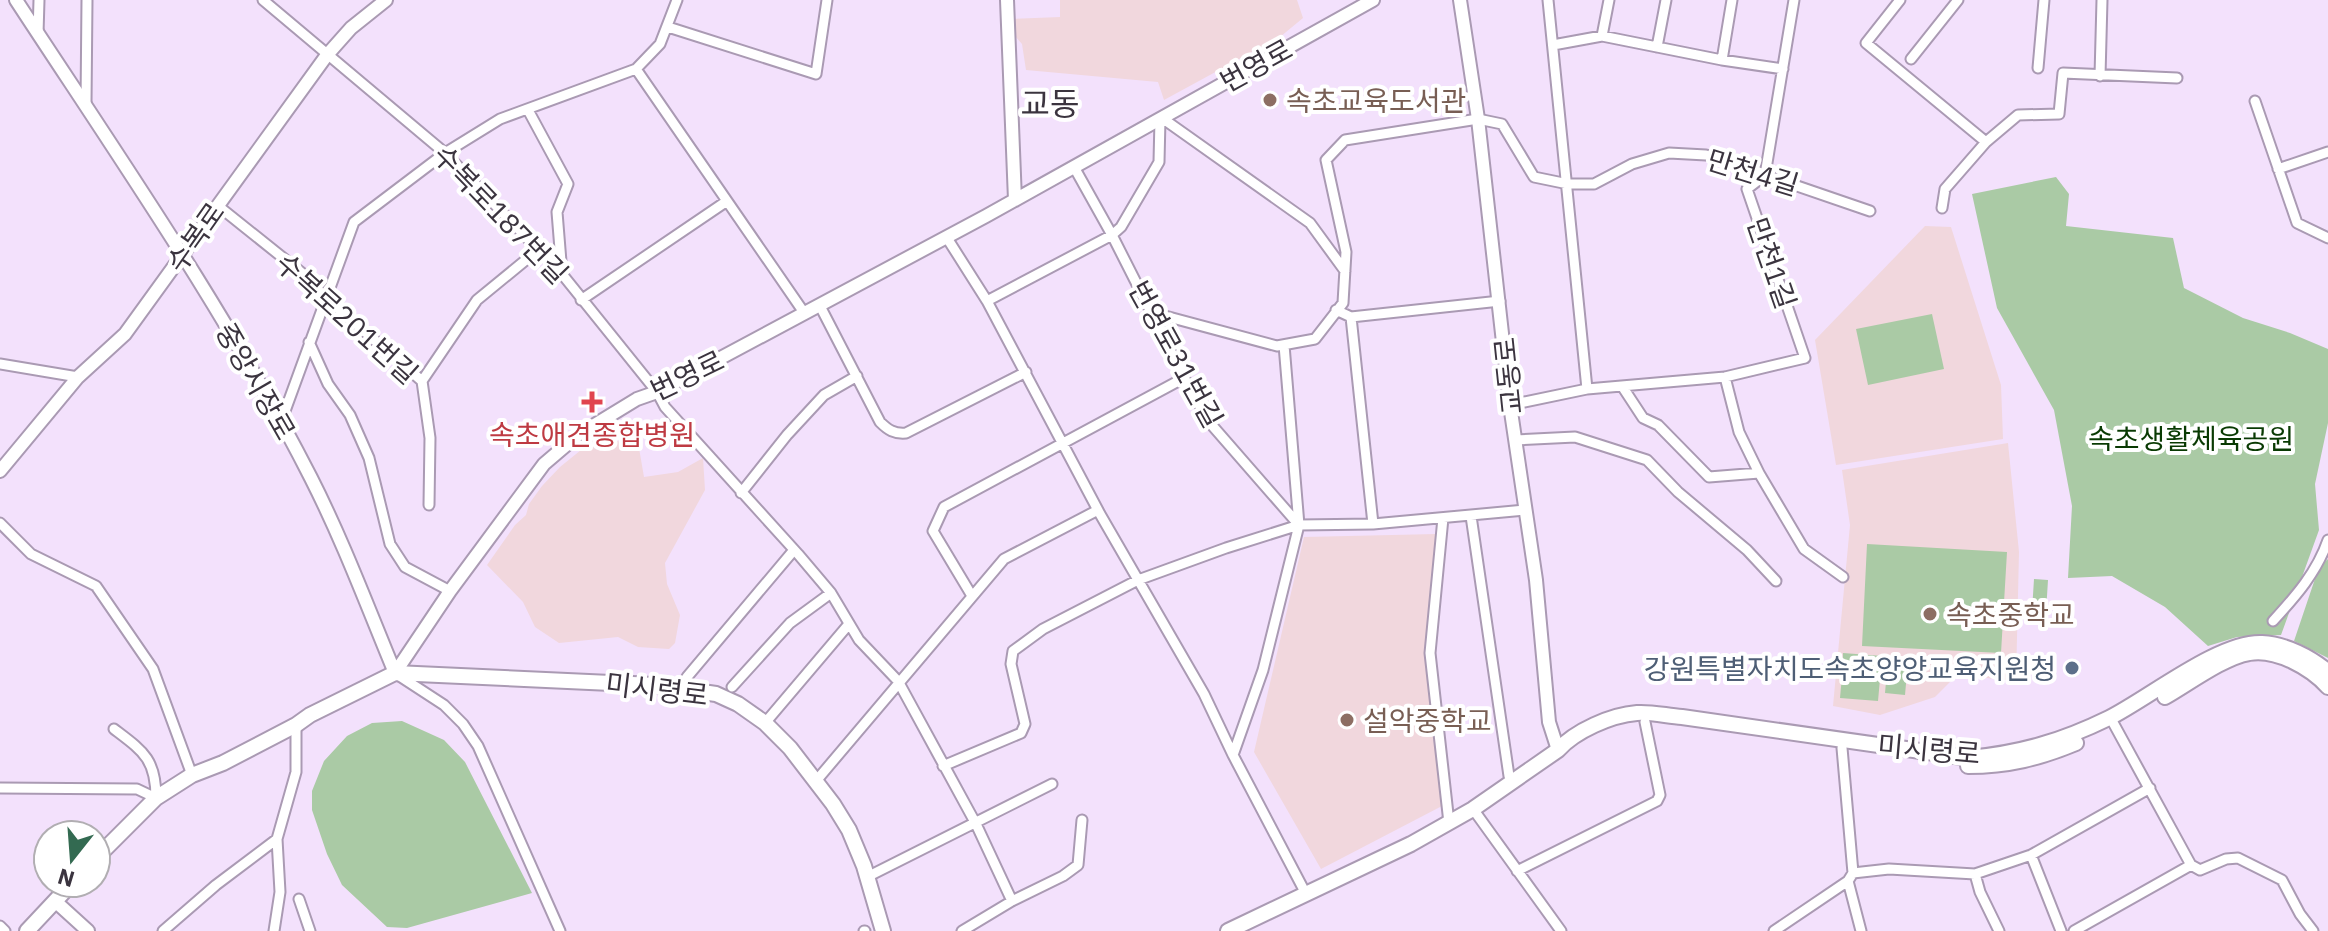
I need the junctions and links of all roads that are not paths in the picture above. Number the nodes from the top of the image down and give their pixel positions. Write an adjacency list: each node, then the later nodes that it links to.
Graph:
1 (16, 0): 21 (street, 중앙시장로)
2 (39, 0): 21 (street)
3 (87, 0): 34 (street)
4 (263, 0): 25 (street, 수복로187번길)
5 (386, 0): 25 (street, 수복로)
6 (677, 0): 20 (street)
7 (827, 0): 20 (street)
8 (1007, 0): 45 (street)
9 (1373, 0): 36 (street, 번영로)
10 (1460, 0): 37 (street, 교동로)
11 (1548, 0): 23 (street)
12 (1609, 0): 22 (street)
13 (1666, 0): 24 (street)
14 (1732, 0): 27 (street)
15 (1794, 0): 30 (street, 만천1길)
16 (1900, 0): 38 (street)
17 (1958, 0): 26 (street)
18 (2044, 0): 28 (street)
19 (2102, 0): 31 (street)
20 (668, 27): 29 (street)
21 (38, 34): 34 (street, 중앙시장로)
22 (1602, 36): 23 (street); 24 (street)
23 (1553, 45): 44 (street)
24 (1657, 47): 27 (street)
25 (327, 55): 40 (street, 수복로187번길); 47 (street, 수복로)
26 (1911, 59)
27 (1722, 60): 30 (street)
28 (2038, 68)
29 (636, 69): 35 (street); 46 (street)
30 (1783, 69): 43 (street, 만천1길)
31 (2100, 76): 32 (street); 38 (street)
32 (2177, 78)
33 (2255, 101): 42 (street)
34 (86, 107): 54 (street, 중앙시장로)
35 (528, 110): 40 (street); 56 (street)
36 (1161, 118): 41 (street, 번영로); 50 (street); 55 (street)
37 (1478, 119): 44 (street, 만천4길); 55 (street); 60 (street, 교동로)
38 (1986, 142): 48 (street)
39 (2328, 152): 42 (street)
40 (445, 153): 53 (street, 수복로187번길); 57 (street)
41 (1074, 167): 45 (street, 번영로); 50 (street, 번영로31번길)
42 (2278, 169): 52 (street)
43 (1765, 175): 44 (street, 만천4길); 49 (street, 만천4길); 72 (street, 만천1길)
44 (1568, 184): 76 (street)
45 (1015, 200): 51 (street, 번영로)
46 (727, 201): 58 (street); 64 (street)
47 (217, 205): 54 (street, 수복로); 57 (street, 수복로201번길)
48 (1942, 208)
49 (1870, 211)
50 (1112, 235): 59 (street); 63 (street, 번영로31번길)
51 (947, 238): 59 (street); 61 (street, 번영로)
52 (2328, 238)
53 (538, 250): 56 (street, 수복로187번길); 74 (street)
54 (181, 255): 71 (street, 수복로); 79 (street, 중앙시장로)
55 (1345, 271): 62 (street)
56 (562, 274): 58 (street, 수복로187번길)
57 (327, 299): 66 (street); 74 (street, 수복로201번길)
58 (581, 300): 77 (street, 수복로187번길)
59 (987, 301): 69 (street)
60 (1500, 301): 65 (street); 78 (street, 교동로)
61 (820, 306): 64 (street, 번영로); 70 (street)
62 (1340, 306): 65 (street); 67 (street)
63 (1150, 312): 67 (street); 73 (street, 번영로31번길)
64 (805, 314): 77 (street, 번영로)
65 (1351, 317): 91 (street)
66 (309, 342): 79 (street); 98 (street)
67 (1284, 345): 92 (street)
68 (0, 364): 71 (street)
69 (1026, 372): 70 (street); 81 (street)
70 (857, 376): 84 (street)
71 (78, 377): 82 (street, 수복로)
72 (1725, 377): 75 (street, 만천1길); 83 (street)
73 (1184, 378): 81 (street); 92 (street, 번영로31번길)
74 (422, 381): 85 (street, 수복로201번길)
75 (1622, 386): 76 (street, 만천1길); 83 (street)
76 (1587, 389): 78 (street, 만천1길)
77 (657, 392): 84 (street, 수복로187번길); 98 (street, 번영로)
78 (1510, 405): 80 (street, 교동로)
79 (281, 422): 104 (street, 중앙시장로)
80 (1515, 440): 87 (street, 교동로); 97 (street)
81 (1063, 443): 86 (street); 100 (street)
82 (0, 471)
83 (1759, 473): 95 (street)
84 (741, 493): 94 (street, 수복로187번길)
85 (429, 505)
86 (1098, 510): 96 (street); 100 (street)
87 (1525, 510): 88 (street); 115 (street, 교동로)
88 (1471, 516): 89 (street); 119 (street)
89 (1443, 518): 91 (street); 127 (street)
90 (0, 523): 118 (street)
91 (1373, 524): 92 (street)
92 (1299, 525): 96 (street); 116 (street)
93 (2328, 540): 101 (street)
94 (794, 550): 99 (street, 수복로187번길); 105 (street)
95 (1843, 577)
96 (1138, 580): 116 (street); 117 (street)
97 (1776, 581)
98 (450, 591): 104 (street, 번영로)
99 (831, 593): 102 (street, 수복로187번길); 107 (street)
100 (972, 596): 106 (street)
101 (2273, 621)
102 (849, 624): 106 (street, 수복로187번길); 111 (street)
103 (2328, 672): 109 (main road, 미시령로)
104 (395, 673): 111 (main road, 미시령로); 112 (main road, 번영로); 148 (street)
105 (687, 677)
106 (898, 681): 117 (street, 수복로187번길); 120 (street)
107 (732, 687)
108 (2328, 687): 109 (main road, 미시령로)
109 (2113, 720): 114 (main road, 미시령로); 123 (street)
110 (1645, 722): 114 (main road, 미시령로); 115 (main road, 미시령로); 133 (street)
111 (765, 723): 120 (main road, 미시령로)
112 (296, 725): 118 (main road, 번영로); 129 (street)
113 (114, 729): 124 (street)
114 (1842, 745): 115 (main road, 미시령로); 136 (street)
115 (1558, 750): 125 (main road, 미시령로)
116 (1233, 755): 137 (street)
117 (943, 766): 128 (street, 수복로187번길)
118 (192, 775): 124 (main road, 번영로)
119 (1509, 776)
120 (816, 781): 135 (main road, 미시령로)
121 (1052, 784): 128 (street)
122 (0, 788): 124 (street)
123 (2150, 788): 131 (street); 132 (street)
124 (156, 798): 130 (main road, 번영로)
125 (1473, 809): 127 (main road, 미시령로); 133 (street)
126 (1082, 820): 140 (street)
127 (1449, 823): 137 (main road, 미시령로)
128 (976, 824): 135 (street); 140 (street, 수복로187번길)
129 (277, 839): 145 (street); 146 (street)
130 (112, 842)
131 (2031, 855): 134 (street); 156 (street)
132 (2191, 865): 157 (street); 158 (street)
133 (1517, 871): 152 (street)
134 (1975, 874): 136 (street); 155 (street)
135 (867, 877): 149 (main road, 미시령로)
136 (1850, 877): 153 (street); 154 (street)
137 (1305, 892): 151 (main road, 미시령로)
138 (299, 899): 147 (street)
139 (55, 901): 143 (main road); 144 (street)
140 (1012, 901): 150 (street)
141 (0, 926): 142 (street)
142 (5, 931)
143 (27, 931)
144 (88, 931)
145 (163, 931)
146 (274, 931)
147 (310, 931)
148 (560, 931)
149 (883, 931)
150 (962, 931)
151 (1228, 931)
152 (1561, 931)
153 (1774, 931)
154 (1861, 931)
155 (1999, 931)
156 (2061, 931)
157 (2074, 931)
158 (2313, 931)

